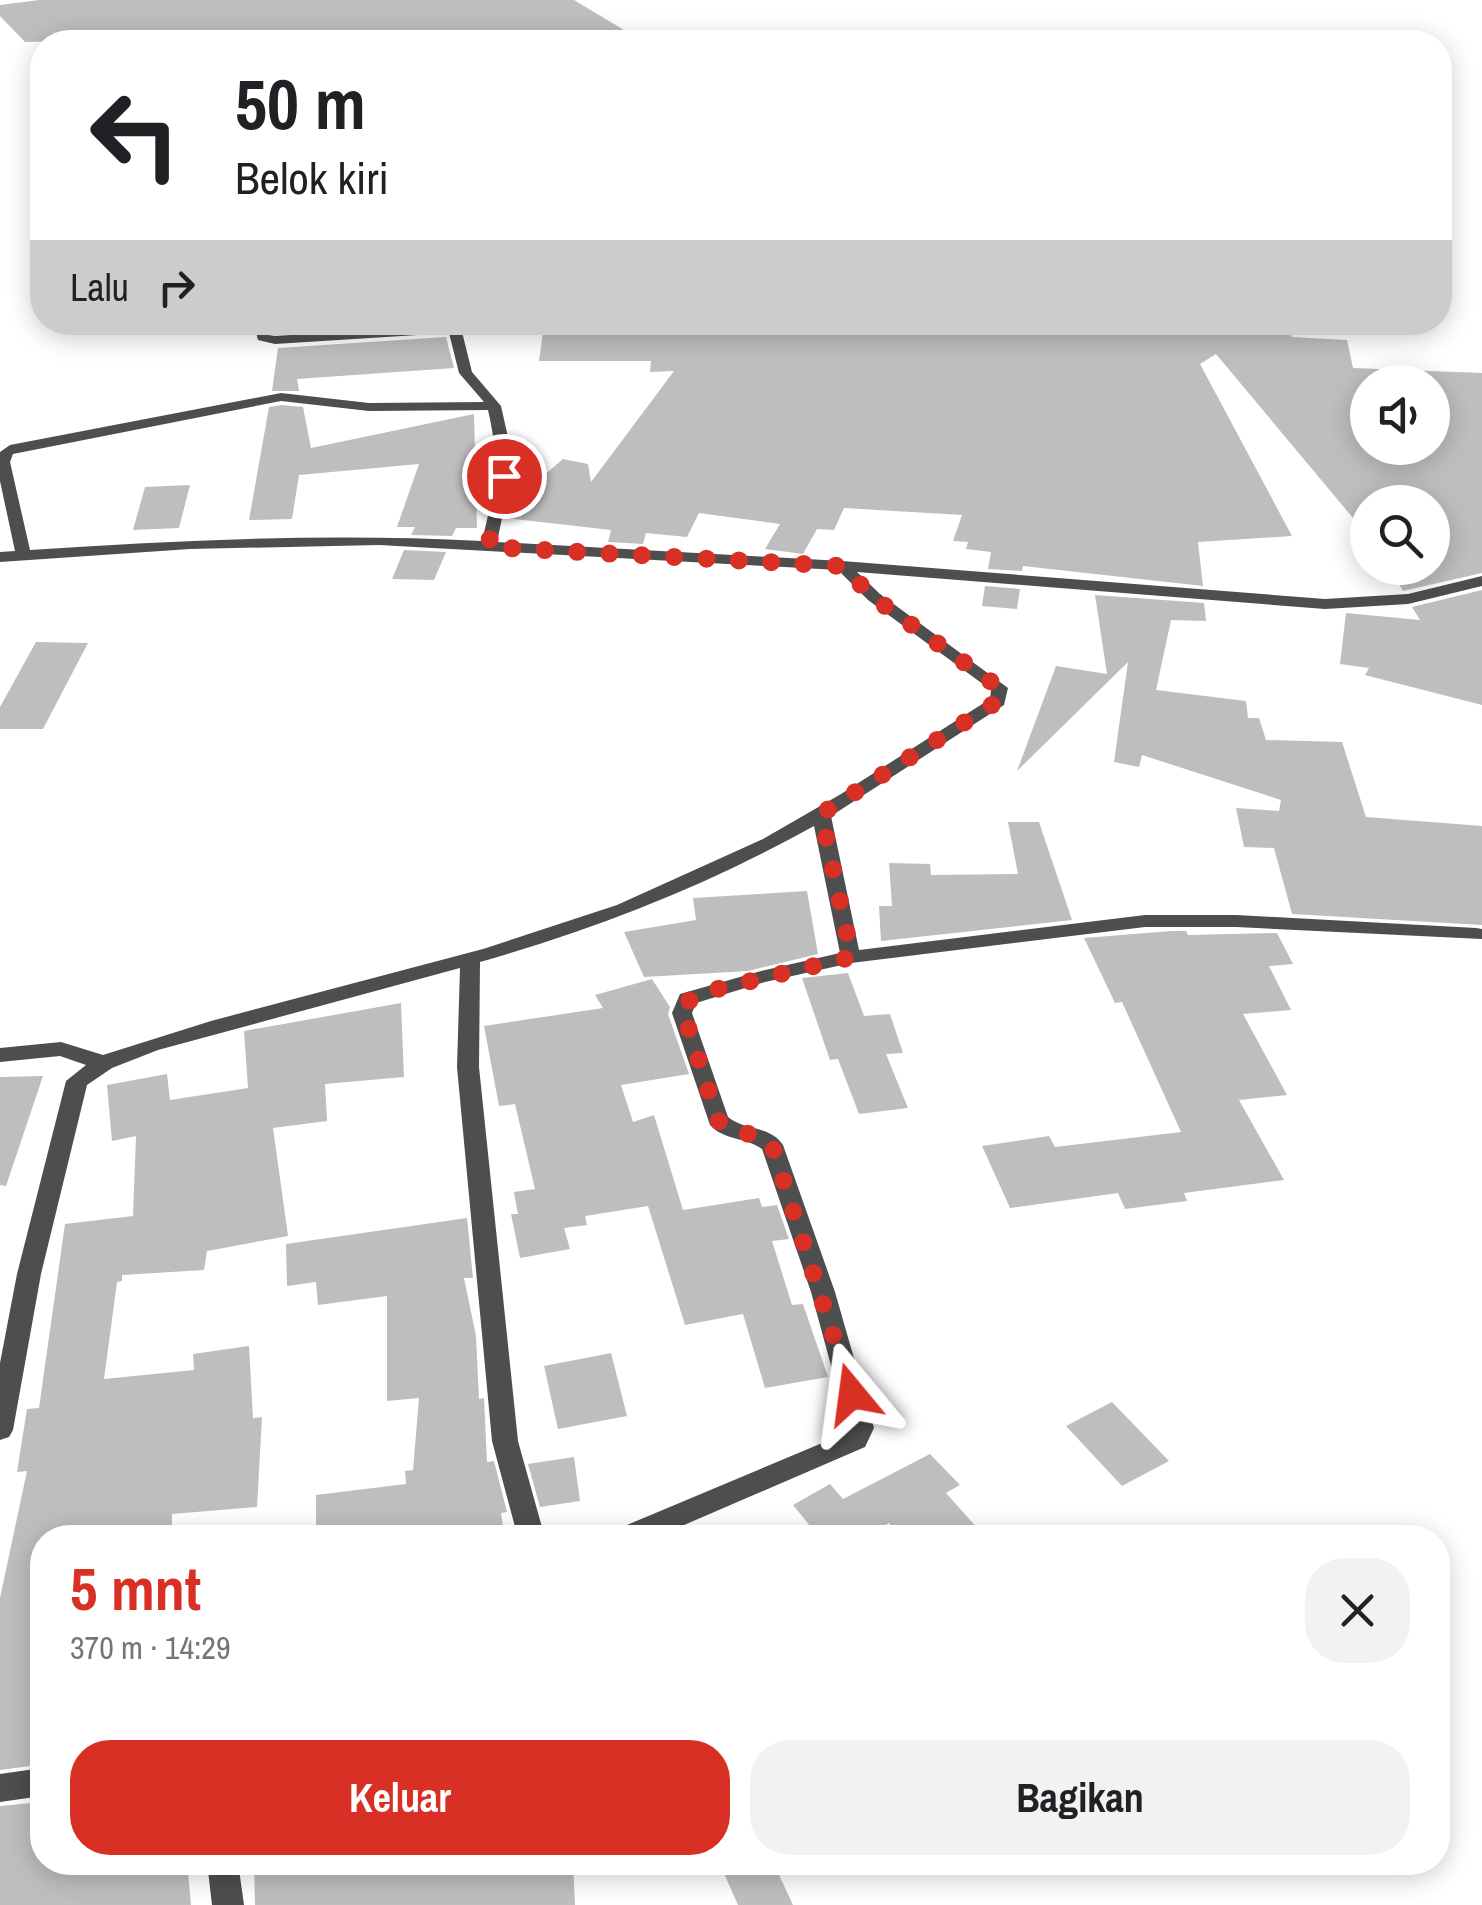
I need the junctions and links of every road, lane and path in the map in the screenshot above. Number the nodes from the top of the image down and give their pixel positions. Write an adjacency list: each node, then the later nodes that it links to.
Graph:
1 (260, 335): 2 (street)
2 (362, 335)
3 (456, 335): 4 (street)
4 (494, 406): 5 (street); 6 (street)
5 (488, 547): 6 (street); 8 (street)
6 (23, 555): 7 (street)
7 (0, 557)
8 (842, 566): 9 (street); 10 (street)
9 (1482, 581)
10 (821, 814): 12 (street); 13 (street)
11 (1476, 934): 13 (street)
12 (470, 956): 15 (street); 17 (street)
13 (852, 957): 18 (street)
14 (0, 1055): 15 (street)
15 (104, 1063): 16 (street)
16 (0, 1430)
17 (528, 1525)
18 (656, 1525)
19 (30, 1784): 20 (street)
20 (0, 1788)
21 (224, 1875): 22 (street)
22 (228, 1905)

